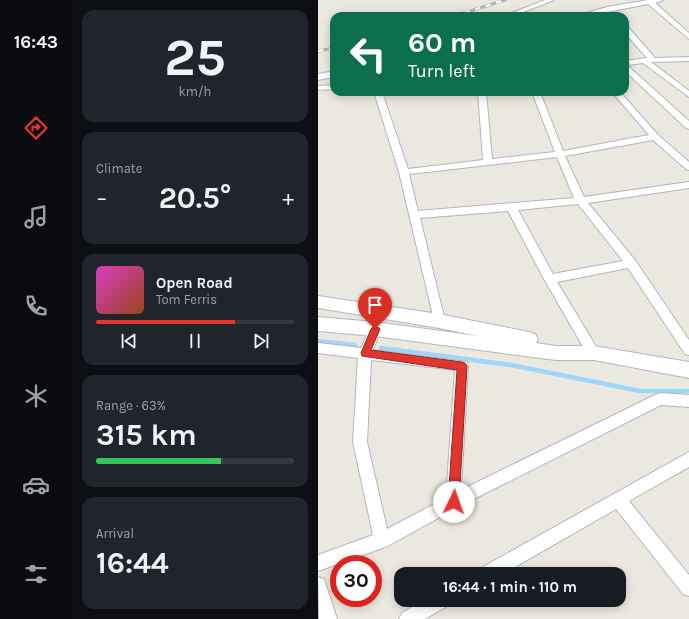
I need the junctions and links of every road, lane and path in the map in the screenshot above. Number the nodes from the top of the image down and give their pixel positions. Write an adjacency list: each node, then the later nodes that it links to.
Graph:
1 (551, 0): 7 (street)
2 (606, 0): 6 (street)
3 (660, 0): 4 (street)
4 (650, 2): 6 (street); 11 (street)
5 (607, 9): 6 (street); 8 (street); 9 (street)
6 (616, 9)
7 (518, 12)
8 (595, 12)
9 (610, 12)
10 (629, 33): 14 (street)
11 (689, 37)
12 (689, 59): 14 (street)
13 (643, 60): 14 (street); 15 (street); 21 (street)
14 (653, 60)
15 (629, 62)
16 (629, 71): 26 (street)
17 (330, 75): 18 (street)
18 (318, 77)
19 (330, 87): 20 (street)
20 (318, 88)
21 (689, 95)
22 (379, 96): 31 (street)
23 (482, 96): 29 (street)
24 (538, 96): 28 (street)
25 (619, 96): 27 (street)
26 (689, 126)
27 (655, 137): 28 (street); 30 (street)
28 (560, 154): 29 (street); 33 (street)
29 (488, 162): 31 (street)
30 (689, 167)
31 (404, 172): 35 (street)
32 (689, 185): 33 (street)
33 (580, 200): 34 (street); 36 (street)
34 (512, 208): 35 (street); 37 (street)
35 (414, 215): 39 (street)
36 (630, 263): 37 (street); 43 (street)
37 (550, 279): 45 (street)
38 (318, 302): 39 (street)
39 (439, 320): 45 (street)
40 (318, 324): 41 (street)
41 (375, 329): 44 (street); 45 (street)
42 (318, 348): 44 (street)
43 (689, 350)
44 (365, 353): 50 (street); 51 (street)
45 (594, 353): 46 (street)
46 (689, 370)
47 (689, 401): 50 (street)
48 (689, 458): 49 (street)
49 (618, 499): 53 (street); 55 (street)
50 (454, 502): 51 (street)
51 (382, 540): 52 (street)
52 (318, 563)
53 (499, 567)
54 (318, 585): 57 (street)
55 (689, 588)
56 (429, 607): 58 (street)
57 (328, 619)
58 (408, 619)

